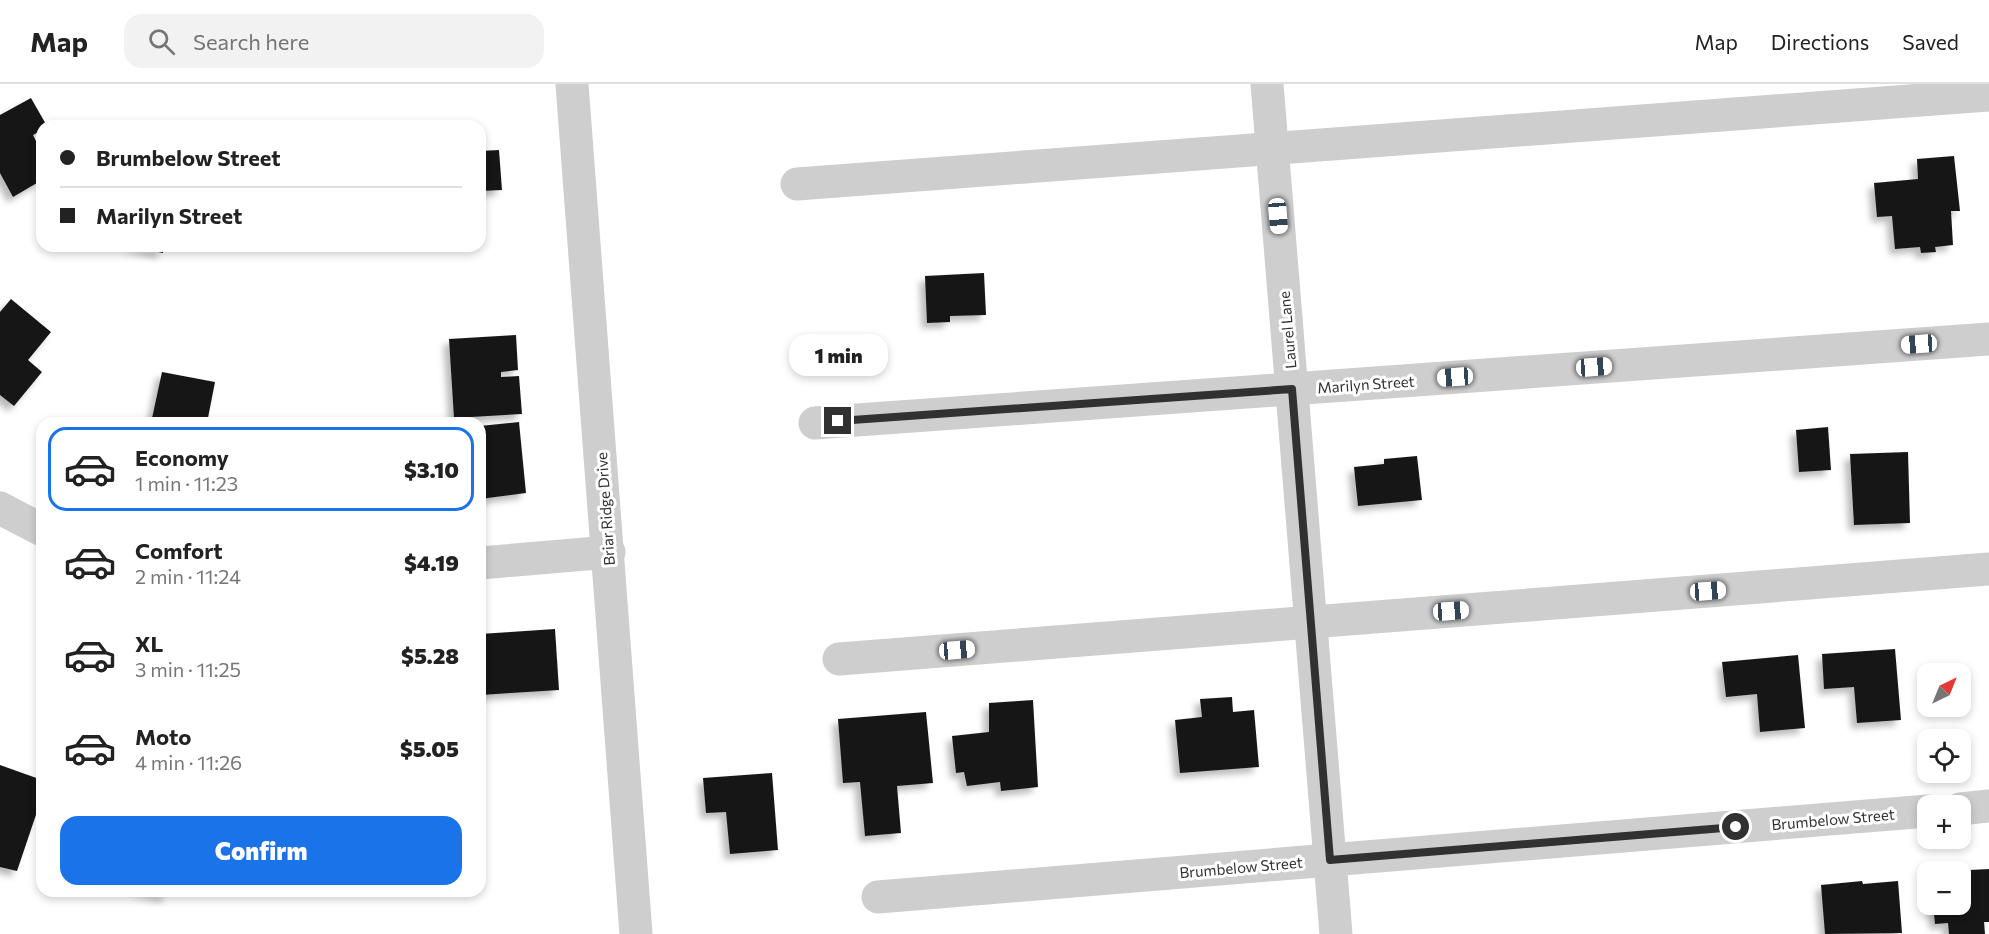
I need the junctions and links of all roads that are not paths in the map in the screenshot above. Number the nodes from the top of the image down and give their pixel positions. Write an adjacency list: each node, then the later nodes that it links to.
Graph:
1 (572, 84): 11 (street, Briar Ridge Drive)
2 (1267, 84): 4 (street, Laurel Lane)
3 (1989, 95): 4 (street)
4 (1272, 148): 5 (street); 7 (street, Laurel Lane)
5 (797, 184)
6 (1989, 339): 7 (street, Marilyn Street)
7 (1292, 389): 8 (street, Marilyn Street); 14 (street, Laurel Lane)
8 (814, 423)
9 (0, 508): 10 (street)
10 (36, 527)
11 (609, 552): 12 (street); 21 (street, Briar Ridge Drive)
12 (486, 562)
13 (1989, 570): 14 (street)
14 (1311, 622): 15 (street); 19 (street, Laurel Lane)
15 (839, 659)
16 (1989, 806): 17 (street)
17 (1971, 808)
18 (1917, 812): 19 (street, Brumbelow Street)
19 (1330, 860): 20 (street, Brumbelow Street); 22 (street, Laurel Lane)
20 (878, 897)
21 (636, 934)
22 (1336, 934)

